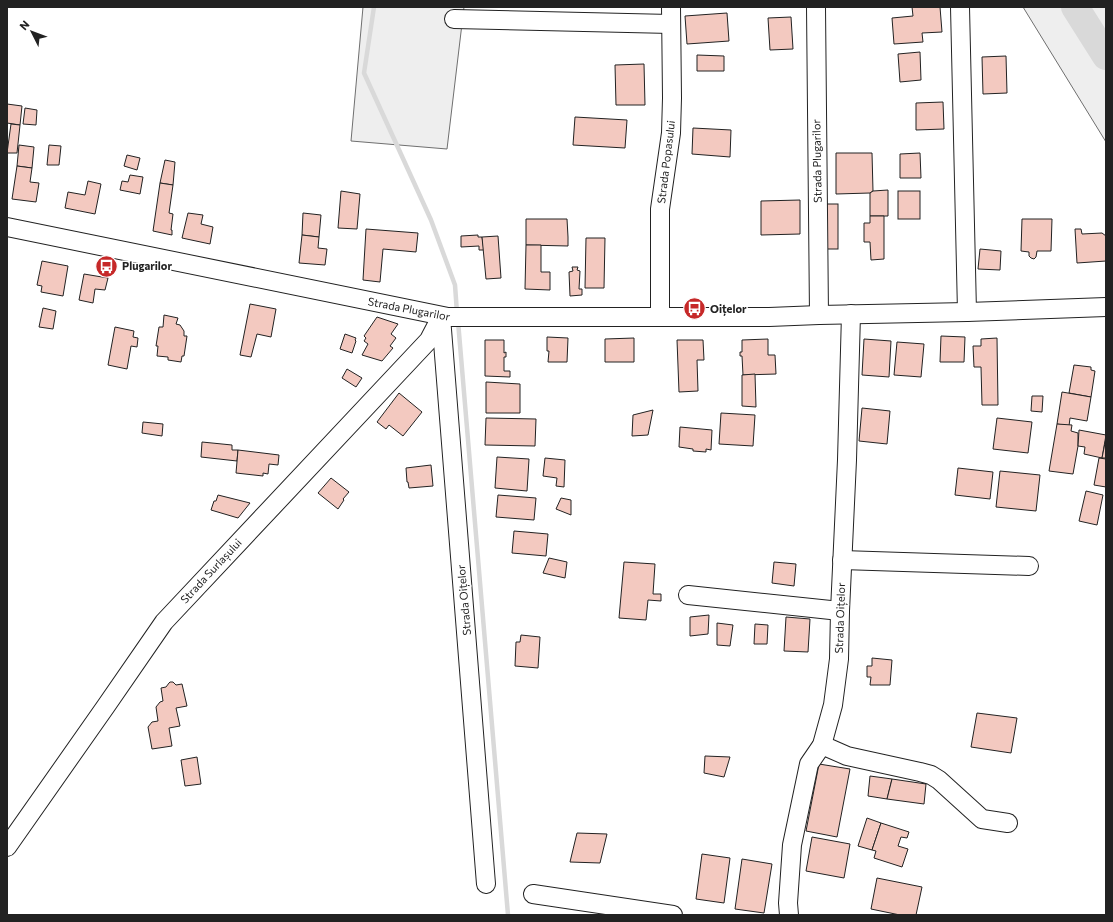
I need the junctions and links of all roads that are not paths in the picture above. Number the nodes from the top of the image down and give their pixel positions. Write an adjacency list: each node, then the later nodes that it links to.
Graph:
1 (816, 7): 9 (street, Strada Plugarilor)
2 (960, 7): 8 (street)
3 (493, 14): 4 (street); 5 (street)
4 (671, 16): 12 (street, Strada Popasului)
5 (454, 19)
6 (7, 227): 11 (street, Strada Plugarilor)
7 (1106, 307): 8 (street, Strada Plugarilor)
8 (967, 312): 10 (street, Strada Plugarilor)
9 (819, 314): 10 (street, Strada Plugarilor); 12 (street, Strada Plugarilor)
10 (851, 314): 13 (street, Strada Oițelor)
11 (444, 317): 12 (street, Strada Plugarilor); 19 (street, Strada Surlașului); 20 (street, Strada Oițelor)
12 (660, 317)
13 (842, 560): 14 (street); 16 (street, Strada Oițelor)
14 (1029, 566)
15 (688, 595): 16 (street)
16 (840, 611): 17 (street, Strada Oițelor)
17 (822, 744): 18 (street); 23 (street, Strada Oițelor)
18 (1008, 823)
19 (7, 847)
20 (486, 884)
21 (533, 894): 22 (street)
22 (673, 915)
23 (788, 915)

